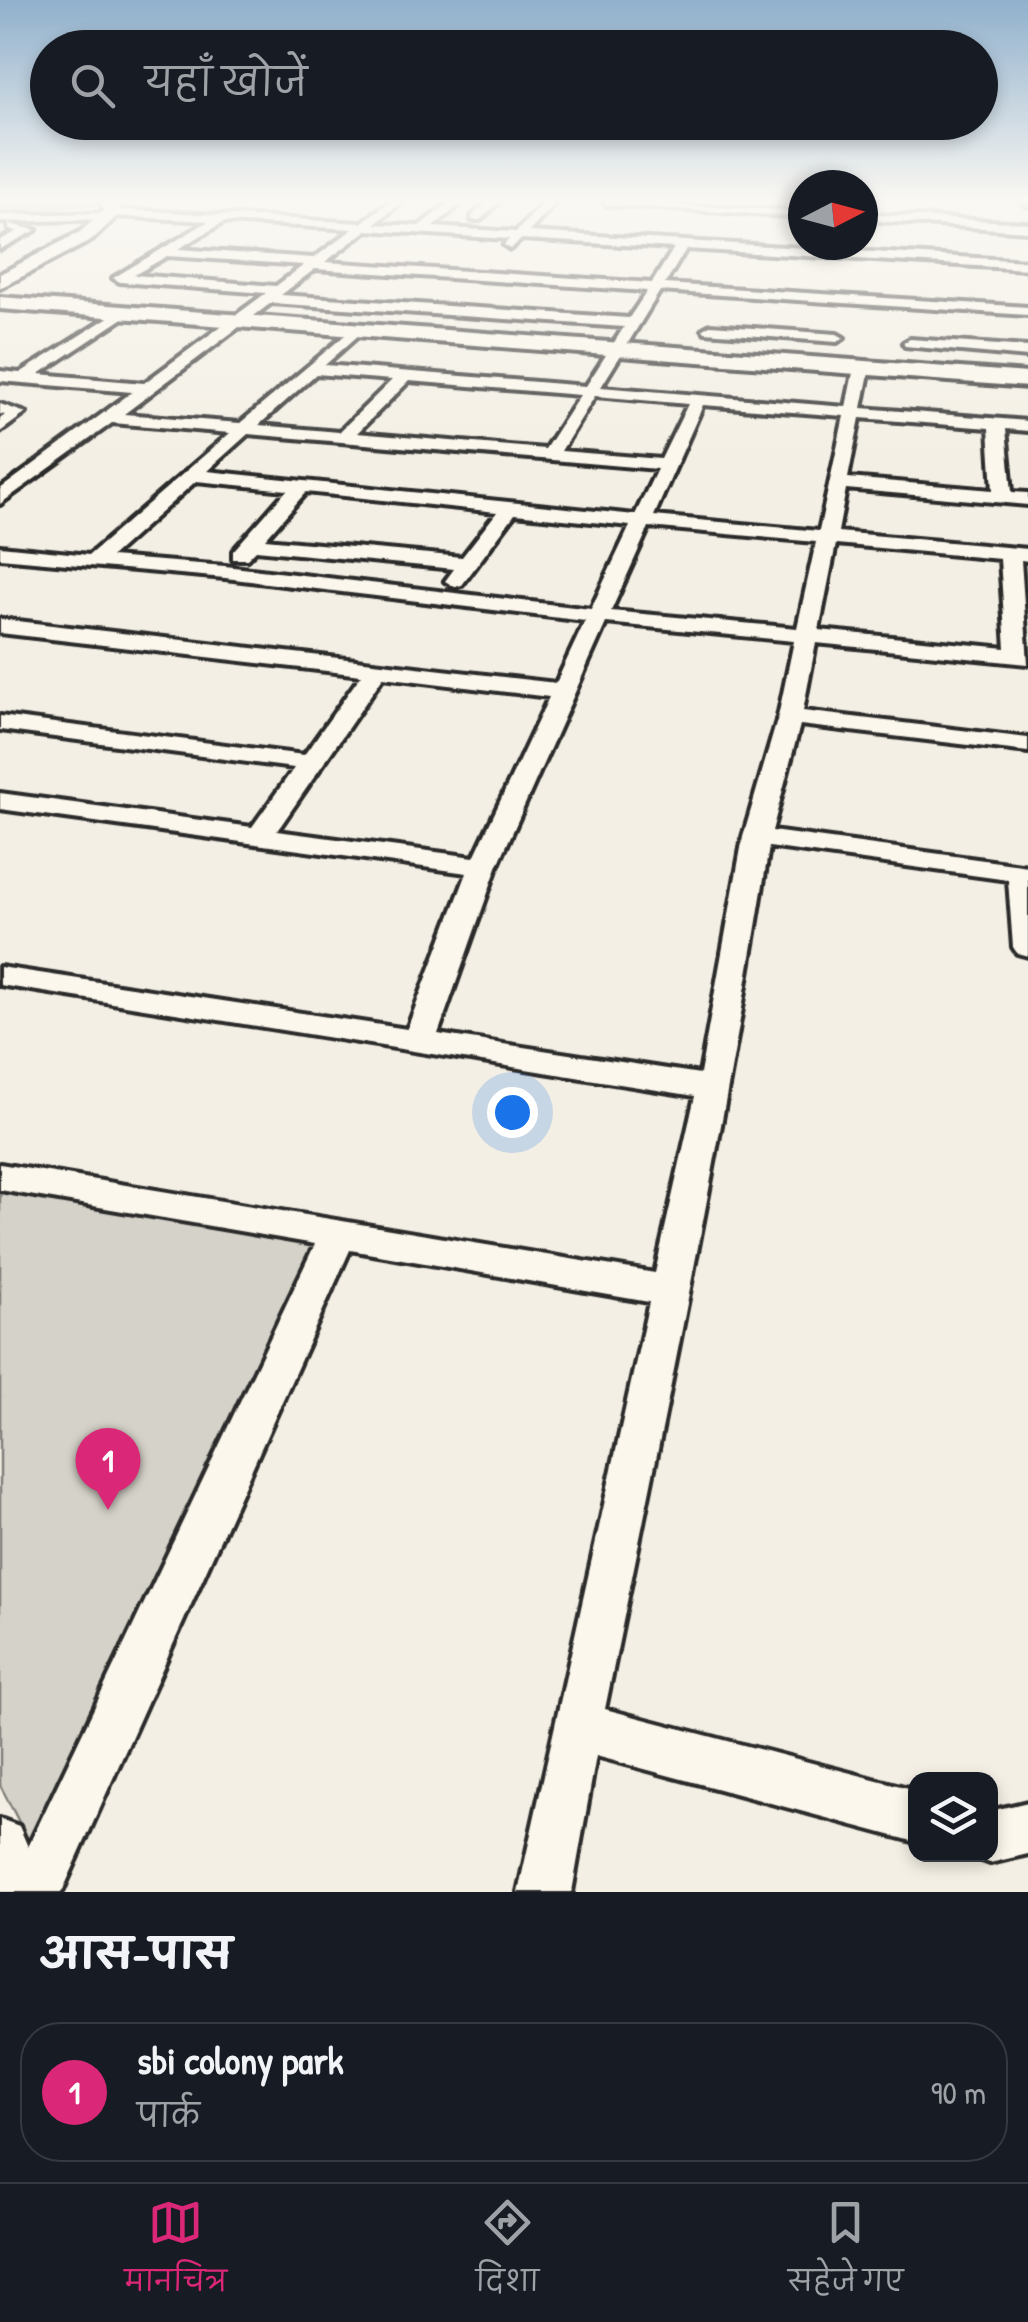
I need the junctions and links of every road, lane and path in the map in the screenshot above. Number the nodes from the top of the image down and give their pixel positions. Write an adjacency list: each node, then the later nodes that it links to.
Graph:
1 (240, 290): 15 (street)
2 (275, 290): 15 (street)
3 (349, 290): 19 (street)
4 (398, 290): 21 (street)
5 (469, 290): 22 (street)
6 (536, 290): 16 (street)
7 (541, 290): 25 (street)
8 (556, 290): 16 (street)
9 (581, 290): 16 (street)
10 (628, 290): 16 (street)
11 (655, 290): 28 (street)
12 (673, 290): 20 (street)
13 (777, 290): 17 (street)
14 (849, 290): 26 (street)
15 (270, 294): 19 (street); 27 (street)
16 (575, 298): 25 (street); 28 (street)
17 (773, 301): 20 (street); 20 (street); 26 (street); 26 (street)
18 (0, 303): 23 (street)
19 (334, 303): 21 (street)
20 (722, 304): 35 (street)
21 (382, 306): 22 (street)
22 (450, 310): 25 (street); 30 (street)
23 (123, 312): 27 (street); 41 (street)
24 (1028, 312): 26 (street)
25 (517, 315)
26 (842, 318): 36 (street)
27 (233, 321): 29 (street); 43 (street)
28 (636, 323): 33 (street)
29 (356, 330): 30 (street); 37 (street)
30 (427, 335): 33 (street)
31 (1028, 337): 32 (street)
32 (910, 344): 34 (street); 38 (street)
33 (620, 350): 35 (street); 44 (street)
34 (1028, 352)
35 (697, 355): 36 (street)
36 (846, 366): 38 (street); 47 (street)
37 (312, 369): 40 (street); 52 (street)
38 (904, 371): 42 (street)
39 (0, 376): 41 (street)
40 (405, 376): 44 (street); 53 (street)
41 (23, 378): 43 (street)
42 (1028, 380)
43 (145, 388): 48 (street)
44 (593, 390): 45 (street); 54 (street)
45 (698, 398): 47 (street); 55 (street)
46 (0, 409): 51 (street)
47 (853, 411): 49 (street); 57 (street)
48 (106, 417): 52 (street); 60 (street)
49 (997, 423): 50 (street); 59 (street)
50 (1028, 426)
51 (0, 427)
52 (245, 429): 53 (street); 56 (street)
53 (344, 437): 54 (street)
54 (550, 455): 55 (street)
55 (667, 466): 63 (street)
56 (192, 475): 58 (street); 68 (street)
57 (838, 483): 59 (street); 64 (street)
58 (301, 486): 62 (street); 65 (street)
59 (1004, 496): 61 (street)
60 (0, 498)
61 (1028, 499)
62 (510, 508): 63 (street); 69 (street)
63 (642, 521): 64 (street); 72 (street)
64 (827, 537): 67 (street); 75 (street)
65 (250, 543): 69 (street); 70 (street)
66 (0, 552): 68 (street)
67 (1019, 554): 73 (street)
68 (94, 562): 70 (street)
69 (468, 564): 71 (street)
70 (225, 572): 71 (street)
71 (442, 598): 72 (street)
72 (598, 616): 75 (street); 78 (street)
73 (1022, 624): 76 (street)
74 (0, 626): 77 (street)
75 (808, 633): 76 (street); 79 (street)
76 (1023, 656)
77 (377, 669): 78 (street); 82 (street)
78 (564, 690): 86 (street)
79 (790, 717): 81 (street); 85 (street)
80 (0, 723): 82 (street)
81 (1028, 746)
82 (312, 762): 84 (street)
83 (0, 801): 84 (street)
84 (260, 836): 86 (street)
85 (757, 838): 87 (street); 91 (street)
86 (483, 867): 90 (street)
87 (1025, 873): 88 (street)
88 (1028, 947)
89 (0, 976): 90 (street)
90 (419, 1042): 91 (street)
91 (714, 1088): 94 (street)
92 (0, 1178): 93 (street)
93 (338, 1235): 94 (street); 101 (street)
94 (673, 1291): 95 (street)
95 (577, 1726): 96 (street); 102 (street)
96 (908, 1814)
97 (1028, 1828): 98 (street)
98 (998, 1834)
99 (0, 1845): 100 (street)
100 (20, 1892)
101 (34, 1892)
102 (545, 1892)

